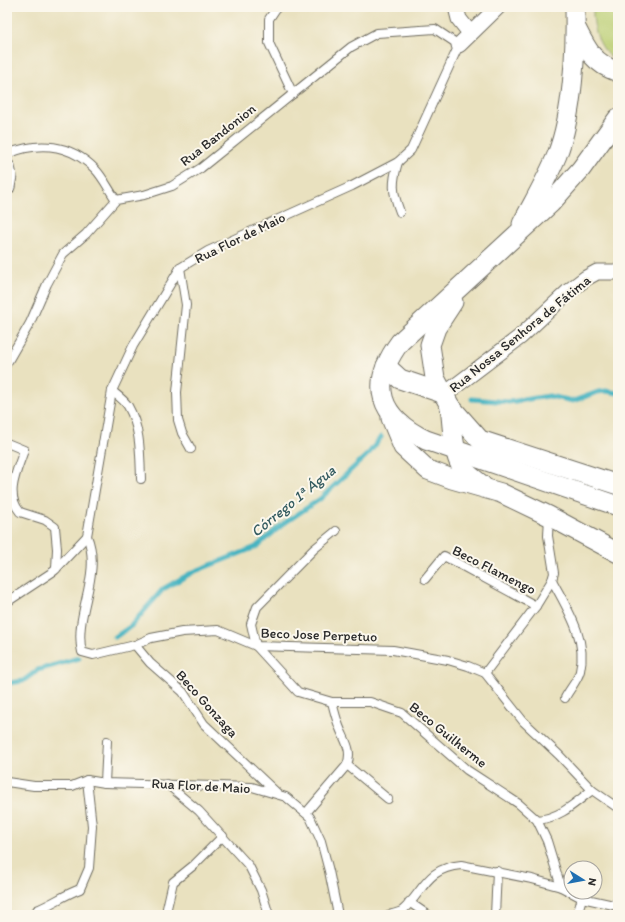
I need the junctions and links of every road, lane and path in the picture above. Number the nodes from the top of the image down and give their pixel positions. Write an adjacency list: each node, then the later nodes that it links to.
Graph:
1 (277, 7): 9 (lane)
2 (456, 7): 6 (street)
3 (498, 7): 6 (street, Rua Flor de Maio)
4 (575, 7): 5 (street)
5 (576, 28): 8 (street); 17 (street)
6 (470, 33): 7 (street, Rua Flor de Maio)
7 (459, 45): 9 (lane, Rua Bandonion); 12 (lane, Rua Flor de Maio)
8 (618, 72)
9 (292, 94): 15 (lane, Rua Bandonion)
10 (618, 118): 17 (street)
11 (7, 154): 15 (lane)
12 (398, 162): 16 (lane); 18 (lane, Rua Flor de Maio)
13 (7, 167): 14 (street)
14 (7, 187)
15 (116, 200): 23 (lane)
16 (400, 212)
17 (518, 232): 19 (street)
18 (180, 268): 25 (lane, Rua Flor de Maio); 29 (lane)
19 (481, 269): 21 (street); 22 (street)
20 (618, 272): 26 (street, Rua Nossa Senhora de Fátima)
21 (411, 331): 22 (street); 24 (street)
22 (430, 345): 26 (street)
23 (7, 363)
24 (386, 366): 26 (street); 27 (street)
25 (112, 391): 31 (lane); 37 (lane, Rua Flor de Maio)
26 (448, 400): 30 (street); 32 (street)
27 (388, 412): 30 (street); 33 (street)
28 (7, 443): 39 (lane)
29 (191, 449)
30 (457, 451): 33 (street); 34 (street)
31 (141, 479)
32 (618, 485)
33 (486, 488): 35 (street)
34 (618, 506)
35 (549, 516): 38 (street); 41 (lane)
36 (336, 531): 45 (lane)
37 (87, 536): 39 (lane); 44 (lane, Beco Jose Perpetuo)
38 (618, 553)
39 (56, 569): 42 (lane)
40 (425, 579): 43 (lane, Beco Flamengo)
41 (552, 580): 43 (lane); 47 (lane)
42 (7, 602)
43 (536, 606): 46 (lane)
44 (135, 645): 45 (lane, Beco Jose Perpetuo); 56 (lane, Beco Gonzaga)
45 (256, 646): 46 (lane, Beco Jose Perpetuo); 48 (lane, Beco Guilherme)
46 (485, 673): 55 (lane)
47 (565, 698)
48 (332, 702): 50 (lane); 60 (lane, Beco Guilherme)
49 (107, 741): 53 (lane)
50 (347, 765): 57 (lane); 59 (lane)
51 (87, 780): 52 (lane, Rua Flor de Maio); 53 (lane, Rua Flor de Maio); 68 (lane)
52 (7, 782)
53 (105, 783): 54 (lane, Rua Flor de Maio)
54 (167, 784): 56 (lane, Rua Flor de Maio); 61 (lane)
55 (592, 790): 58 (lane); 60 (lane)
56 (280, 795): 59 (lane, Rua Flor de Maio)
57 (388, 799)
58 (618, 808)
59 (306, 813): 71 (lane, Rua Flor de Maio)
60 (537, 820): 63 (lane, Beco Guilherme)
61 (223, 836): 69 (lane); 70 (lane)
62 (497, 871): 63 (lane); 66 (lane); 74 (lane)
63 (561, 887)
64 (582, 900): 75 (lane)
65 (591, 900): 67 (lane)
66 (409, 902): 72 (lane); 73 (lane)
67 (618, 906)
68 (34, 915)
69 (168, 915)
70 (269, 915)
71 (338, 915)
72 (388, 915)
73 (428, 915)
74 (495, 915)
75 (578, 915)

